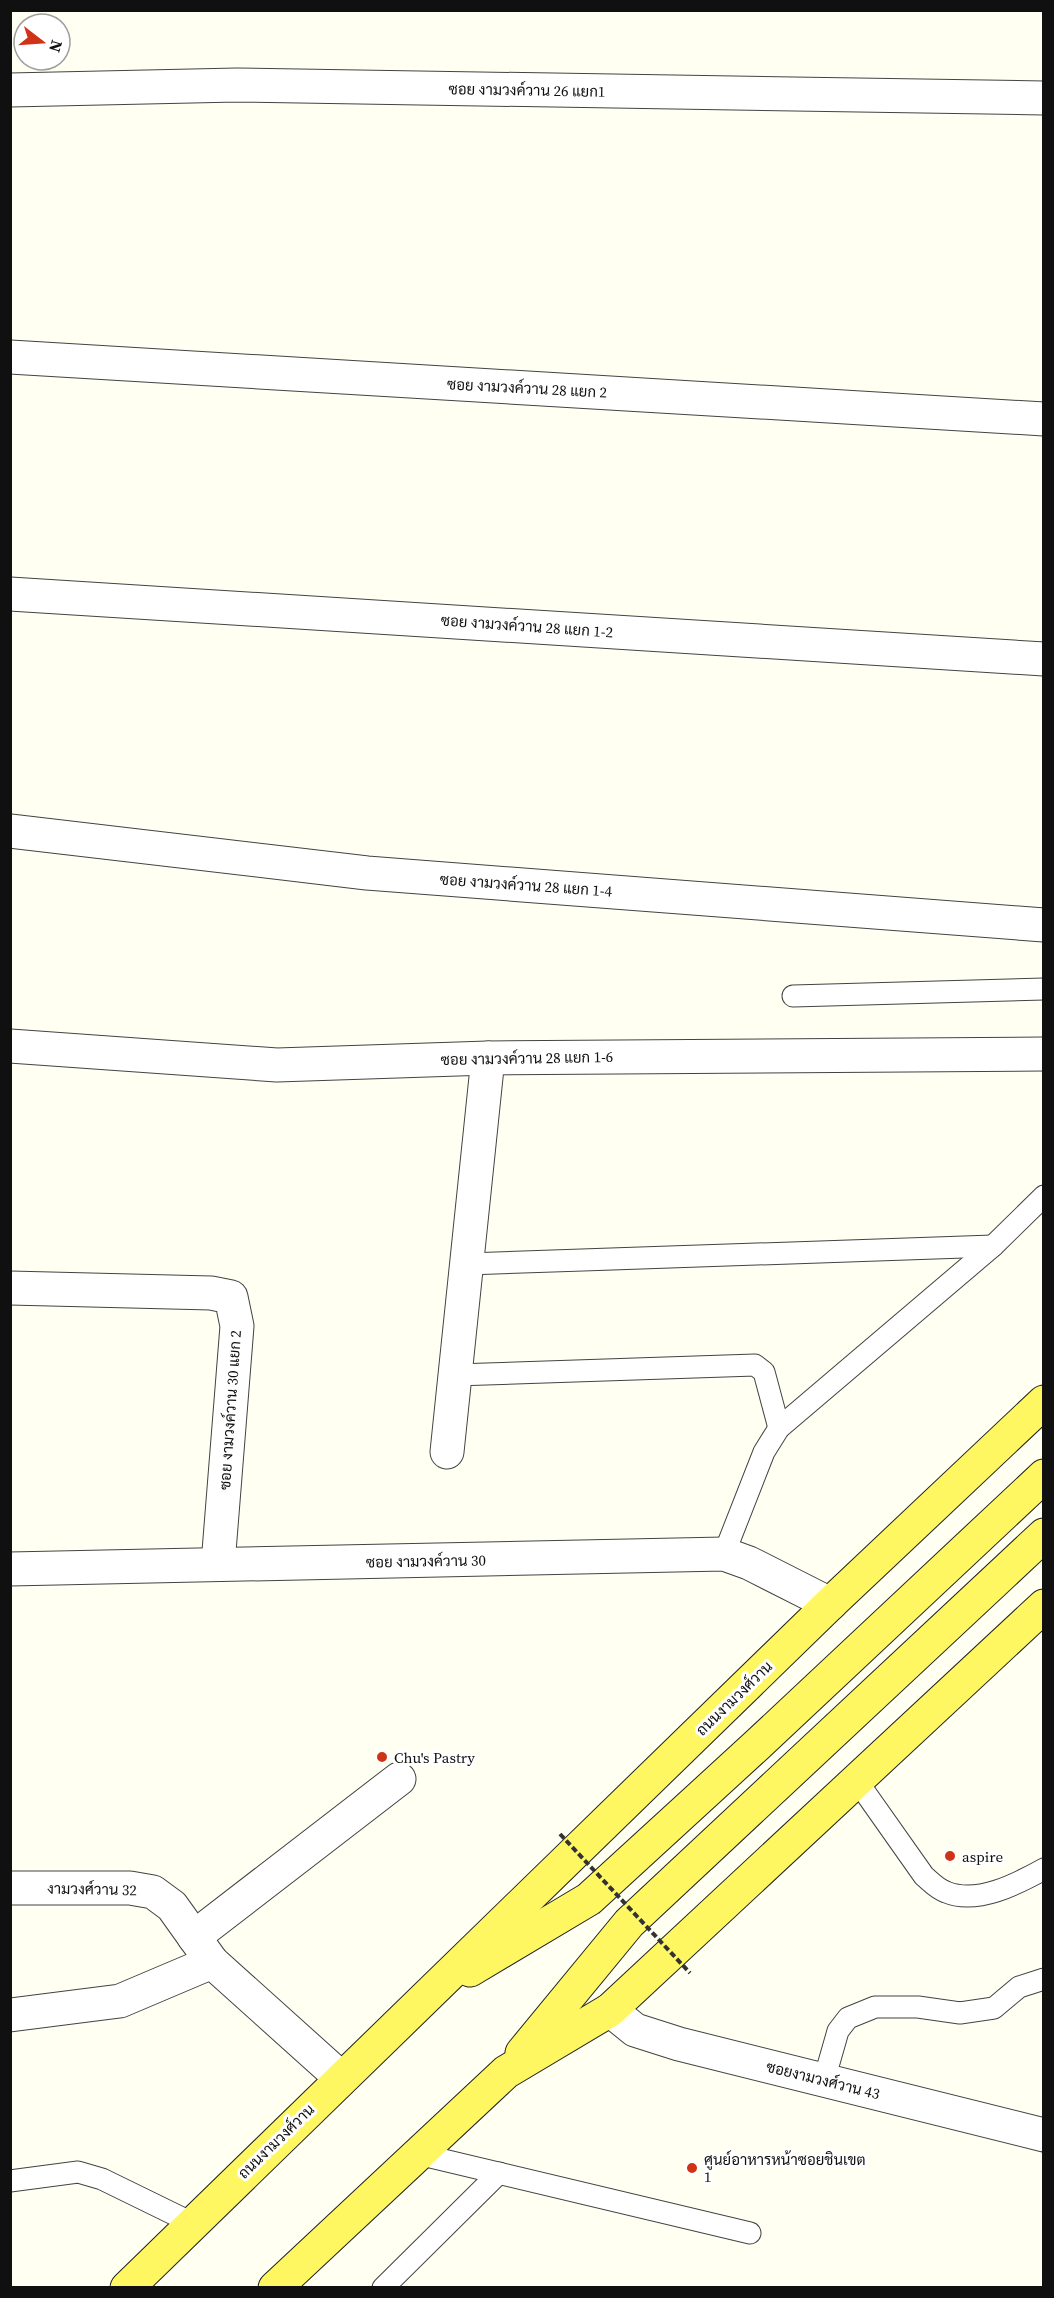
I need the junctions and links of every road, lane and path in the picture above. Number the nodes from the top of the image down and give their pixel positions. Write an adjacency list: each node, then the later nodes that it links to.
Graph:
1 (10, 90): 2 (street, ซอย งามวงค์วาน 26 แยก1)
2 (1044, 98)
3 (10, 357): 4 (street, ซอย งามวงค์วาน 28 แยก 2)
4 (1044, 419)
5 (10, 594): 6 (street, ซอย งามวงค์วาน 28 แยก 1-2)
6 (1044, 659)
7 (10, 831): 8 (street, ซอย งามวงค์วาน 28 แยก 1-4)
8 (1044, 925)
9 (1044, 989): 10 (lane)
10 (793, 996)
11 (10, 1046): 13 (street, ซอย งามวงค์วาน 28 แยก 1-6)
12 (1044, 1054): 13 (street, ซอย งามวงค์วาน 28 แยก 1-6)
13 (488, 1058): 16 (street)
14 (1044, 1196): 15 (lane)
15 (993, 1246): 16 (lane); 20 (lane)
16 (467, 1264): 18 (street)
17 (10, 1288): 25 (street, ซอย งามวงค์วาน 30 แยก 2)
18 (455, 1375): 20 (lane); 21 (street)
19 (1044, 1402): 27 (main road, ถนนงามวงศ์วาน)
20 (778, 1428): 24 (lane)
21 (447, 1452)
22 (1044, 1476): 37 (main road, ถนนงามวงศ์วาน)
23 (1044, 1535): 40 (main road)
24 (724, 1554): 25 (street, ซอย งามวงค์วาน 30); 27 (street, ซอย งามวงค์วาน 30)
25 (218, 1564): 26 (street, ซอย งามวงค์วาน 30)
26 (10, 1569)
27 (830, 1604): 37 (main road, ถนนงามวงศ์วาน)
28 (1044, 1606): 30 (main road)
29 (399, 1779): 34 (street)
30 (858, 1781): 32 (lane); 38 (main road)
31 (560, 1834): 35 (path, bridge)
32 (1044, 1869)
33 (10, 1888): 34 (street, งามวงศ์วาน 32)
34 (203, 1950): 39 (street); 41 (street, งามวงศ์วาน 32)
35 (690, 1973)
36 (1044, 1980): 42 (lane)
37 (426, 1996): 41 (main road, ถนนงามวงศ์วาน)
38 (610, 2010): 40 (main road); 42 (street, ซอยงามวงศ์วาน 43)
39 (10, 2015)
40 (506, 2072): 44 (main road)
41 (341, 2078): 47 (main road, ถนนงามวงศ์วาน)
42 (824, 2080): 43 (street, ซอยงามวงศ์วาน 43)
43 (1044, 2135)
44 (418, 2154): 45 (lane); 50 (main road)
45 (499, 2173): 48 (lane); 51 (lane)
46 (10, 2181): 47 (lane)
47 (192, 2223): 49 (main road, ถนนงามวงศ์วาน)
48 (750, 2233)
49 (127, 2288)
50 (276, 2288)
51 (383, 2288)

